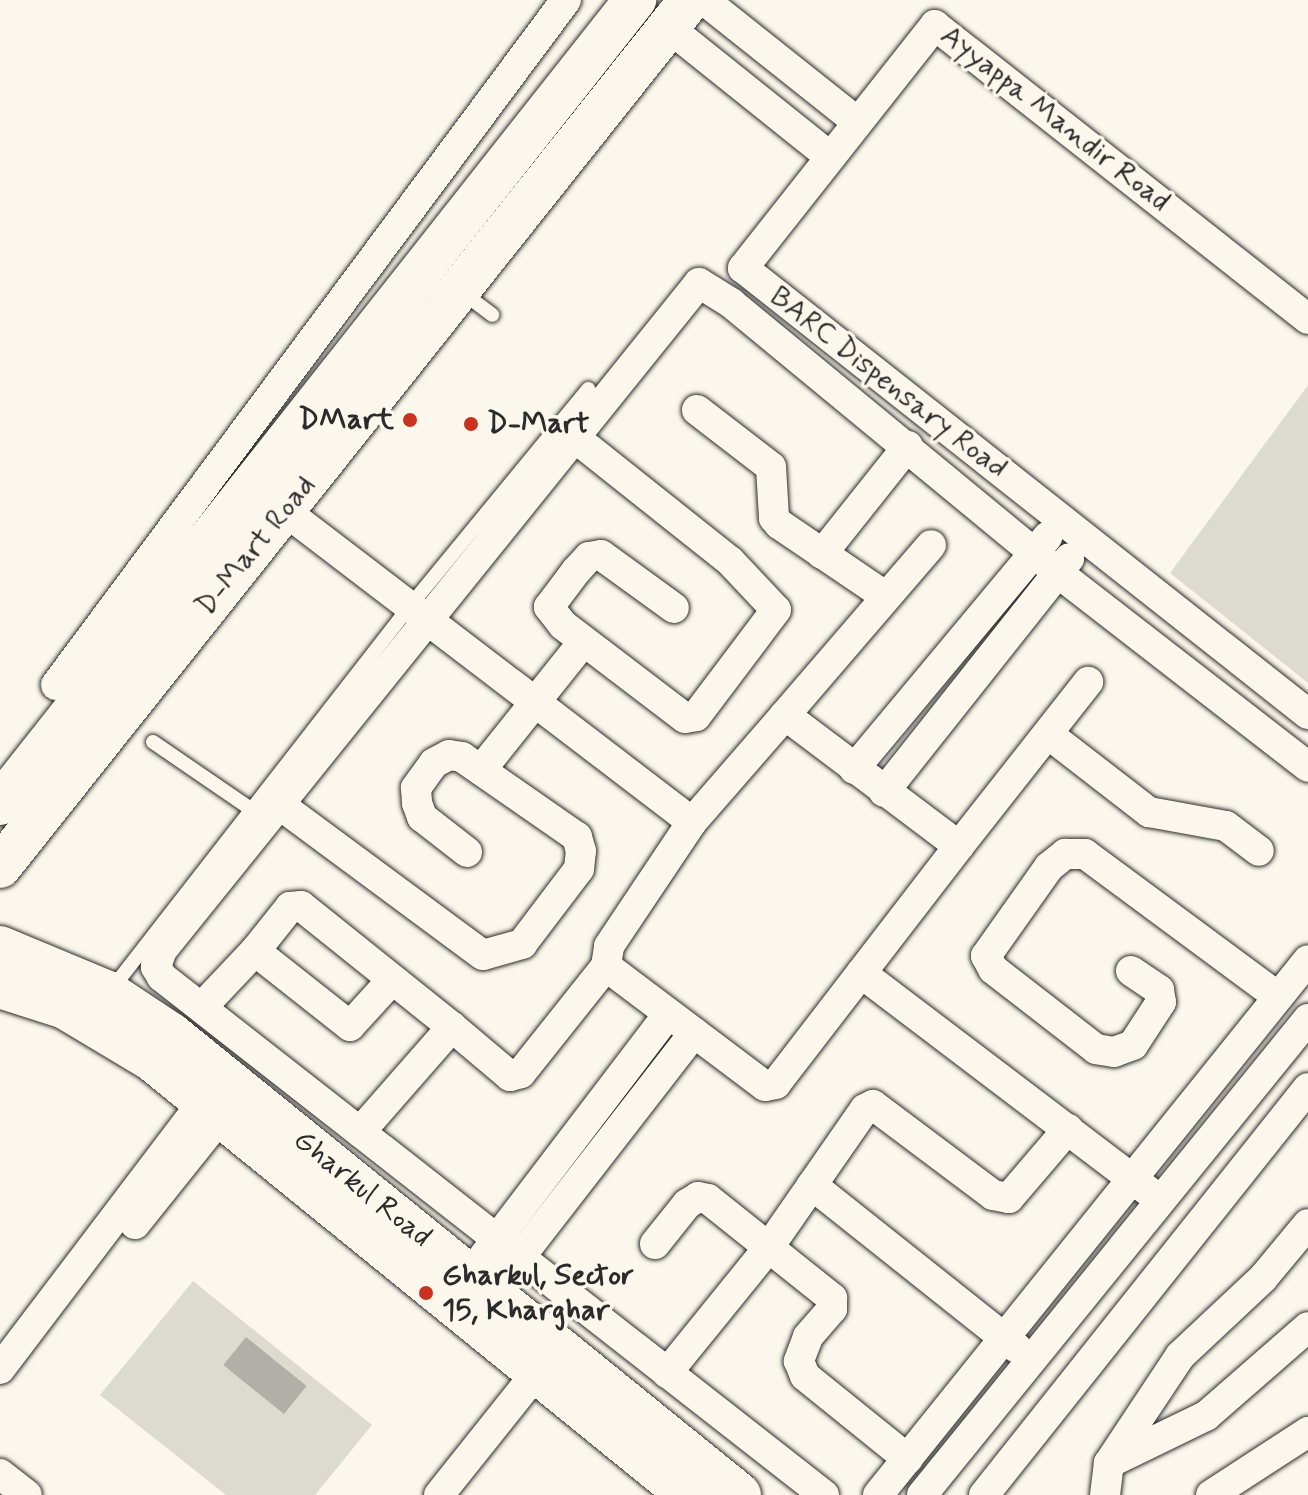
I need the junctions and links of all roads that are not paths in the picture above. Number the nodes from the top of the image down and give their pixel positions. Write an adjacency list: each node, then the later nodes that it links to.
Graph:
1 (566, 0): 26 (street)
2 (635, 0): 36 (main road, D-Mart Road)
3 (704, 0): 5 (street)
4 (679, 13): 6 (street); 7 (main road, D-Mart Road)
5 (856, 121): 6 (street, Ayyappa Mandir Road); 9 (street, Ayyappa Mandir Road)
6 (830, 157): 15 (street, BARC Dispensary Road)
7 (459, 289): 8 (lane); 14 (main road, D-Mart Road)
8 (492, 315)
9 (1308, 319)
10 (588, 389): 23 (lane)
11 (697, 410): 19 (street)
12 (574, 437): 13 (street); 23 (street); 24 (street)
13 (908, 446): 18 (street); 19 (street)
14 (285, 511): 23 (street); 42 (main road, D-Mart Road)
15 (1061, 520): 16 (street, BARC Dispensary Road); 18 (street)
16 (1086, 539): 20 (street); 28 (street, BARC Dispensary Road)
17 (931, 545): 21 (street)
18 (1035, 551): 20 (street); 33 (street)
19 (822, 554): 21 (street)
20 (1057, 572): 32 (street); 35 (street)
21 (885, 596): 29 (street)
22 (674, 608): 24 (street)
23 (419, 612): 27 (street); 37 (street)
24 (583, 642): 27 (street)
25 (1088, 682): 30 (street)
26 (56, 685)
27 (533, 705): 34 (street); 38 (street)
28 (1308, 714)
29 (785, 715): 33 (street); 38 (street)
30 (1048, 734): 39 (street); 40 (street)
31 (153, 742): 37 (lane)
32 (1308, 767)
33 (854, 769): 35 (street)
34 (481, 770): 37 (street); 41 (street)
35 (884, 792): 39 (street)
36 (0, 804)
37 (265, 807): 51 (lane); 53 (street)
38 (692, 822): 46 (street)
39 (959, 846): 48 (street)
40 (1259, 851)
41 (467, 852)
42 (0, 867)
43 (0, 948): 51 (main road, Gharkul Road)
44 (255, 951): 49 (street); 49 (street); 53 (street)
45 (1308, 960): 52 (street)
46 (606, 966): 54 (street); 56 (street)
47 (1131, 971): 52 (street)
48 (861, 973): 57 (street); 60 (street)
49 (392, 980): 56 (street)
50 (0, 986): 59 (main road, Gharkul Road)
51 (108, 993): 72 (main road, Gharkul Road)
52 (1278, 997): 63 (street)
53 (202, 1007): 61 (street)
54 (668, 1014): 57 (street); 68 (street)
55 (1308, 1019): 65 (street)
56 (452, 1027): 61 (street)
57 (694, 1033): 71 (street)
58 (1308, 1088): 92 (street)
59 (210, 1111): 62 (street); 72 (main road, Gharkul Road)
60 (1068, 1129): 63 (street); 64 (street)
61 (360, 1132): 68 (street)
62 (176, 1151): 66 (street); 76 (street)
63 (1134, 1180): 65 (street); 74 (street)
64 (812, 1185): 70 (street); 74 (street)
65 (1162, 1202): 75 (street)
66 (135, 1224)
67 (1308, 1224): 81 (street)
68 (497, 1239): 71 (street); 72 (street)
69 (655, 1244): 70 (street)
70 (769, 1247): 78 (street); 80 (street)
71 (520, 1259): 72 (street); 78 (street)
72 (471, 1298): 77 (main road, Gharkul Road)
73 (1308, 1327): 81 (street)
74 (1002, 1337): 75 (street); 80 (street)
75 (1033, 1359): 82 (street)
76 (0, 1369)
77 (536, 1371): 84 (street); 86 (main road, Gharkul Road); 87 (main road, Gharkul Road)
78 (667, 1373): 88 (street)
79 (1308, 1432): 94 (street)
80 (908, 1459): 89 (street)
81 (1109, 1463): 93 (street)
82 (944, 1468): 90 (street); 91 (street)
83 (0, 1474): 85 (street)
84 (438, 1486)
85 (27, 1495)
86 (689, 1495)
87 (739, 1495)
88 (824, 1495)
89 (878, 1495)
90 (922, 1495)
91 (976, 1495)
92 (984, 1495)
93 (1105, 1495)
94 (1211, 1495)

